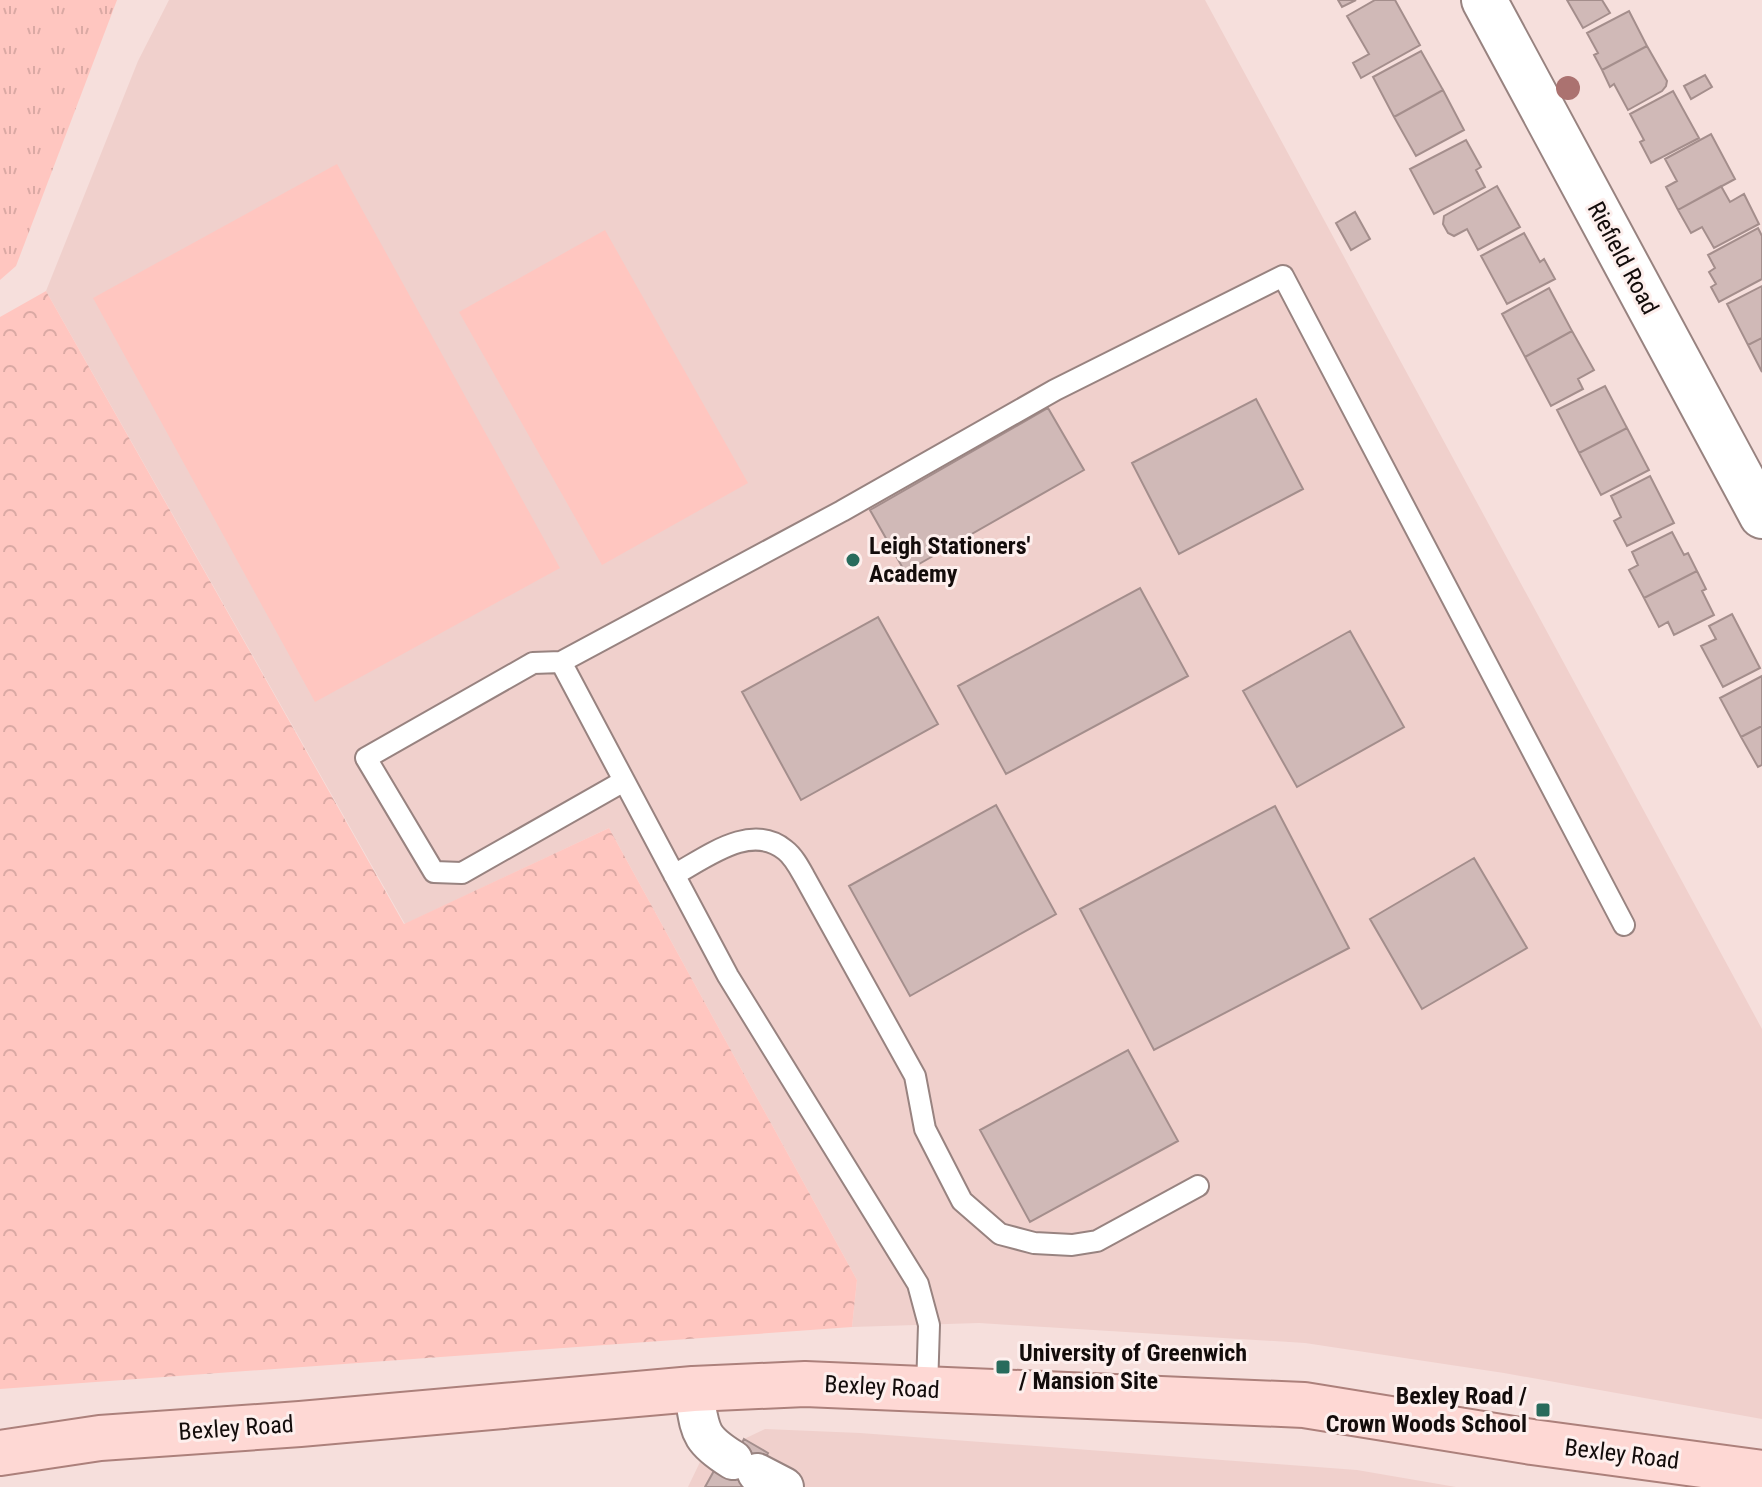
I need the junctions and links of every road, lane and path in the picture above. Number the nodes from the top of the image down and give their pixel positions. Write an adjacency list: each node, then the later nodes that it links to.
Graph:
1 (1484, 0): 2 (street, Riefield Road)
2 (1762, 516)
3 (561, 662): 4 (lane); 4 (lane); 6 (lane)
4 (624, 781): 5 (lane)
5 (674, 875): 7 (lane); 9 (lane)
6 (1624, 925)
7 (1198, 1186)
8 (693, 1389): 9 (main road, Bexley Road); 10 (main road, Bexley Road); 11 (street)
9 (927, 1389): 12 (main road, Bexley Road)
10 (0, 1453)
11 (758, 1473)
12 (1762, 1473)

